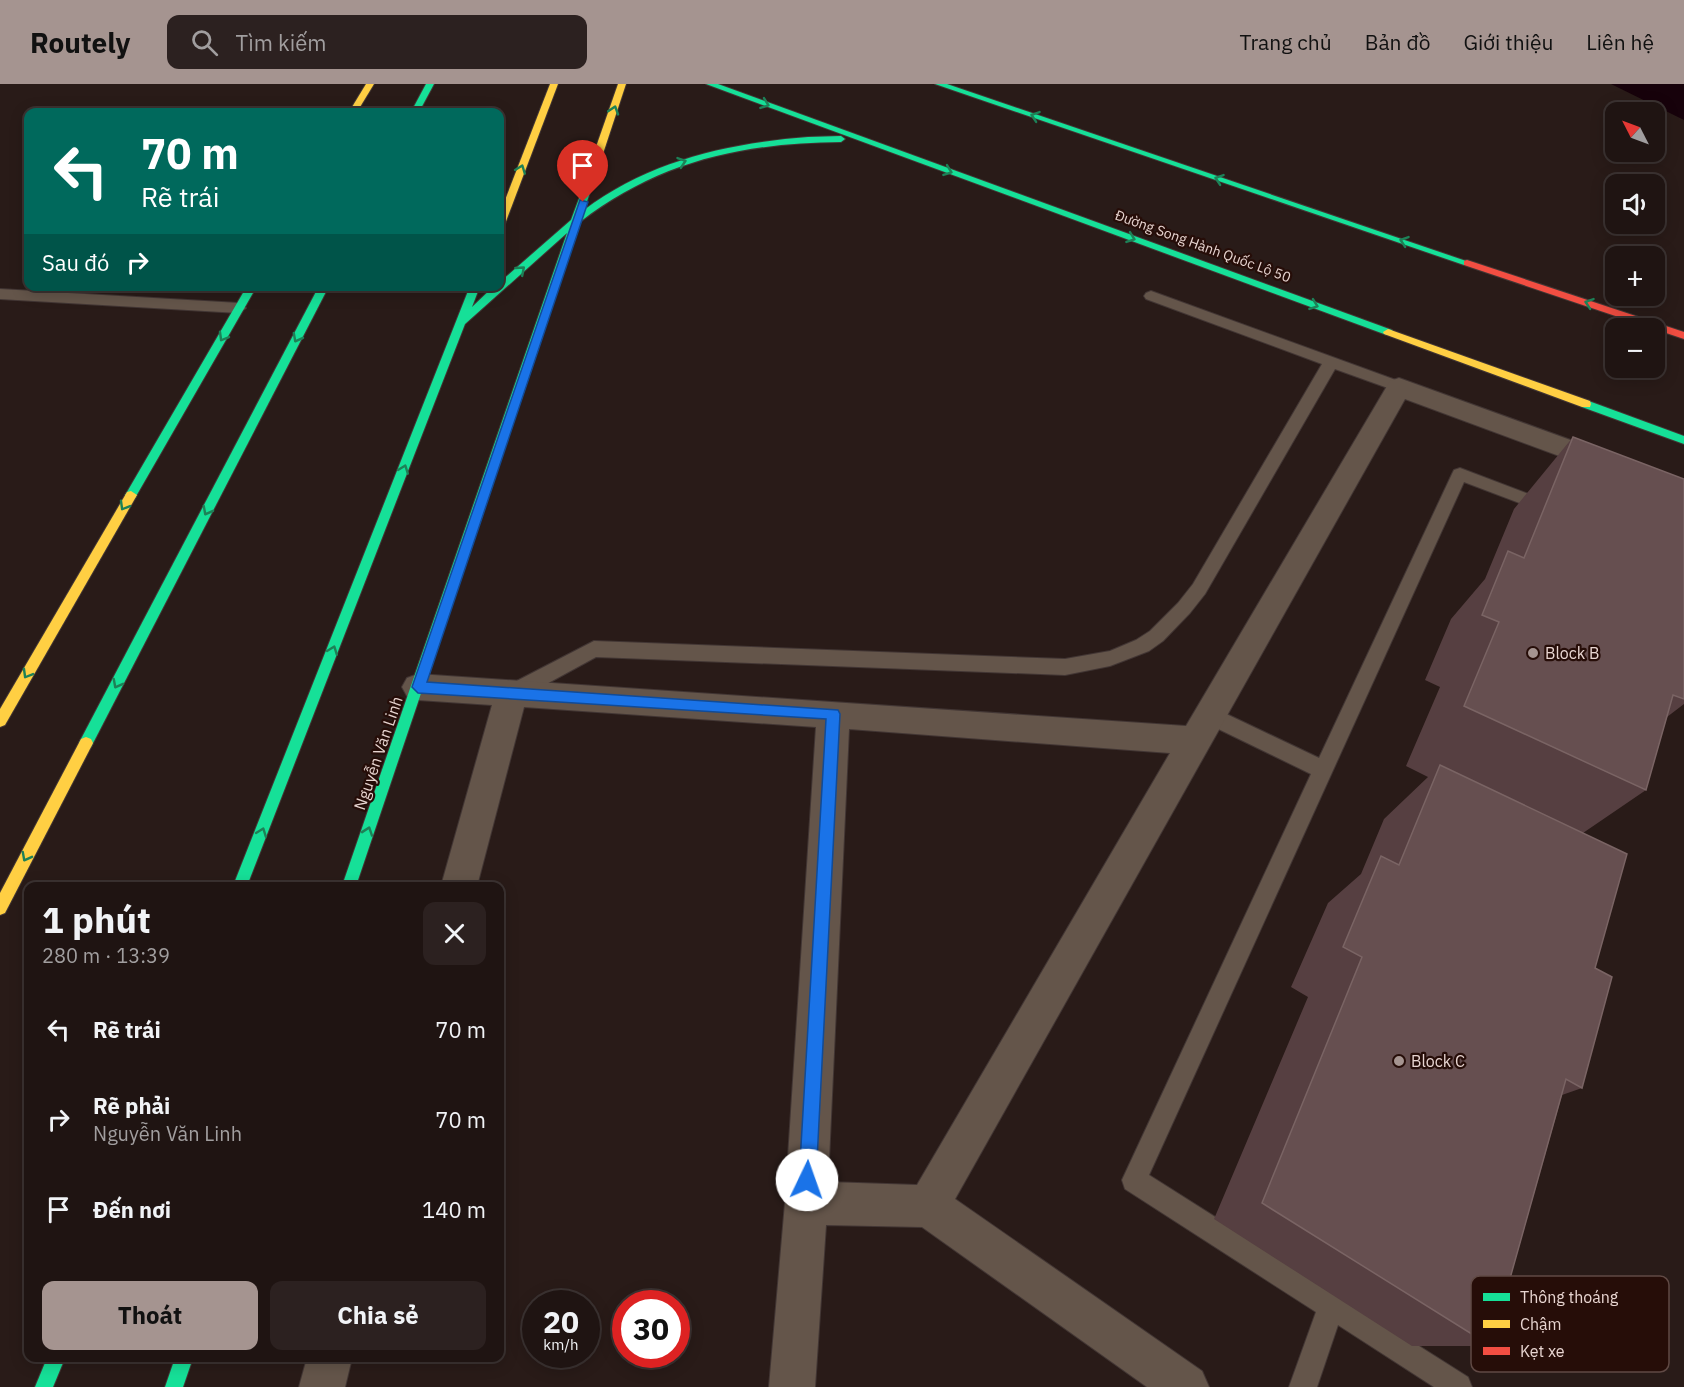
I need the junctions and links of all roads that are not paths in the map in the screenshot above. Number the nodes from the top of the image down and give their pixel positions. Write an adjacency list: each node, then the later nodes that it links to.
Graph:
1 (370, 84): 8 (main road)
2 (430, 84): 9 (main road)
3 (554, 84): 11 (main road, one-way to 3)
4 (622, 84): 12 (main road, Nguyễn Văn Linh, one-way to 4)
5 (710, 84): 7 (main road, Đường Song Hành Quốc Lộ 50)
6 (939, 84): 22 (main road, one-way to 6)
7 (730, 88): 10 (main road, Đường Song Hành Quốc Lộ 50, one-way to 10)
8 (355, 108)
9 (417, 108)
10 (866, 141): 12 (main road, one-way to 10); 25 (main road, Đường Song Hành Quốc Lộ 50, one-way to 25)
11 (504, 214)
12 (577, 221): 13 (main road, one-way to 12); 28 (main road, Nguyễn Văn Linh)
13 (504, 285)
14 (249, 291): 20 (main road)
15 (321, 291): 37 (main road, one-way to 37)
16 (473, 291): 21 (main road)
17 (497, 291): 21 (main road, one-way to 17)
18 (0, 294): 20 (lane)
19 (1152, 297): 23 (lane)
20 (239, 308): 31 (main road, one-way to 31)
21 (461, 322): 34 (main road, one-way to 21)
22 (1684, 336)
23 (1332, 361): 24 (lane); 29 (lane)
24 (1399, 387): 26 (street); 32 (street)
25 (1684, 440)
26 (1684, 492)
27 (1566, 514): 33 (lane)
28 (418, 687): 29 (street); 35 (main road, Nguyễn Văn Linh, one-way to 28)
29 (512, 693): 30 (street); 36 (street)
30 (833, 714): 32 (street); 38 (street)
31 (0, 721)
32 (1203, 728): 33 (lane); 39 (street)
33 (1323, 770): 40 (lane)
34 (242, 882)
35 (350, 882)
36 (460, 882)
37 (0, 908)
38 (806, 1203): 39 (street); 47 (street)
39 (928, 1206): 48 (street)
40 (1331, 1307): 49 (lane); 50 (lane)
41 (54, 1362): 44 (main road)
42 (183, 1362): 45 (main road)
43 (329, 1362): 46 (street)
44 (44, 1387)
45 (174, 1387)
46 (322, 1387)
47 (792, 1387)
48 (1186, 1387)
49 (1303, 1387)
50 (1458, 1387)

